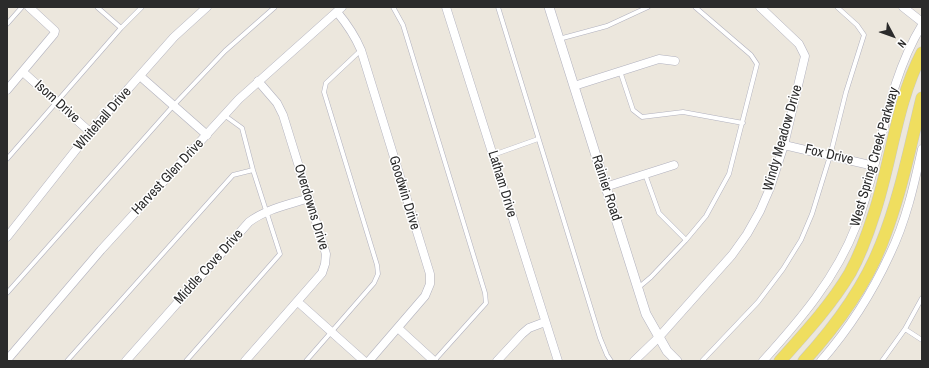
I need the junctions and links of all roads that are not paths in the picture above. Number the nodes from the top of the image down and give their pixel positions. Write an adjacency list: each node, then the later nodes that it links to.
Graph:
1 (22, 7): 17 (lane)
2 (29, 7): 25 (street)
3 (97, 7): 19 (lane)
4 (142, 7): 19 (lane)
5 (207, 7): 26 (street, Whitehall Drive)
6 (275, 7): 32 (lane)
7 (393, 7): 70 (lane)
8 (446, 7): 40 (street, Latham Drive)
9 (498, 7): 37 (lane)
10 (549, 7): 20 (street, Rainier Road)
11 (648, 7): 20 (lane)
12 (695, 7): 34 (lane)
13 (760, 7): 38 (street, Windy Meadow Drive)
14 (837, 7): 41 (lane)
15 (903, 7): 18 (street)
16 (340, 10): 21 (street, Goodwin Drive); 27 (street, Harvest Glen Drive)
17 (7, 24)
18 (922, 24): 44 (street, West Spring Creek Parkway)
19 (121, 28): 31 (lane)
20 (559, 39): 28 (street, Rainier Road)
21 (361, 50): 57 (street, Goodwin Drive); 59 (lane)
22 (922, 53): 78 (main road, West Spring Creek Parkway)
23 (675, 61): 24 (street)
24 (620, 71): 28 (street); 34 (lane)
25 (23, 72): 29 (street); 31 (street, Isom Drive)
26 (140, 76): 32 (street); 35 (street, Whitehall Drive)
27 (258, 81): 33 (street, Harvest Glen Drive); 48 (street, Overdowns Drive)
28 (574, 86): 47 (street, Rainier Road)
29 (7, 90)
30 (922, 98): 79 (main road, West Spring Creek Parkway)
31 (57, 102): 35 (street, Isom Drive); 42 (lane)
32 (173, 106): 36 (street); 53 (lane)
33 (224, 115): 36 (street, Harvest Glen Drive); 45 (lane)
34 (743, 124): 51 (lane)
35 (90, 132): 50 (street, Whitehall Drive)
36 (207, 135): 62 (street, Harvest Glen Drive)
37 (538, 139): 40 (lane); 73 (lane)
38 (784, 145): 41 (street, Fox Drive); 60 (street, Windy Meadow Drive)
39 (922, 149): 80 (street)
40 (493, 155): 56 (street, Latham Drive)
41 (830, 156): 44 (street, Fox Drive); 76 (lane)
42 (7, 159)
43 (674, 165): 46 (street)
44 (874, 166): 77 (street, West Spring Creek Parkway)
45 (253, 170): 49 (lane); 63 (lane)
46 (645, 174): 47 (street); 51 (lane)
47 (605, 187): 52 (street, Rainier Road)
48 (309, 198): 49 (street, Middle Cove Drive); 55 (street, Overdowns Drive)
49 (267, 211): 64 (street, Middle Cove Drive); 65 (lane)
50 (7, 237)
51 (686, 240): 52 (lane)
52 (638, 288): 60 (street, Rainier Road)
53 (7, 293)
54 (922, 298): 58 (lane)
55 (298, 302): 59 (street); 66 (street, Overdowns Drive)
56 (545, 322): 71 (street); 72 (street, Latham Drive)
57 (398, 328): 69 (street, Goodwin Drive); 70 (street)
58 (905, 329): 61 (lane); 81 (lane)
59 (332, 332): 67 (lane); 68 (street)
60 (659, 337): 74 (street, Windy Meadow Drive); 75 (street, Rainier Road)
61 (922, 340)
62 (7, 360)
63 (67, 361)
64 (126, 361)
65 (186, 361)
66 (245, 361)
67 (306, 361)
68 (364, 361)
69 (369, 361)
70 (434, 361)
71 (497, 361)
72 (558, 361)
73 (612, 361)
74 (634, 361)
75 (677, 361)
76 (702, 361)
77 (764, 361)
78 (780, 361)
79 (804, 361)
80 (821, 361)
81 (882, 361)

